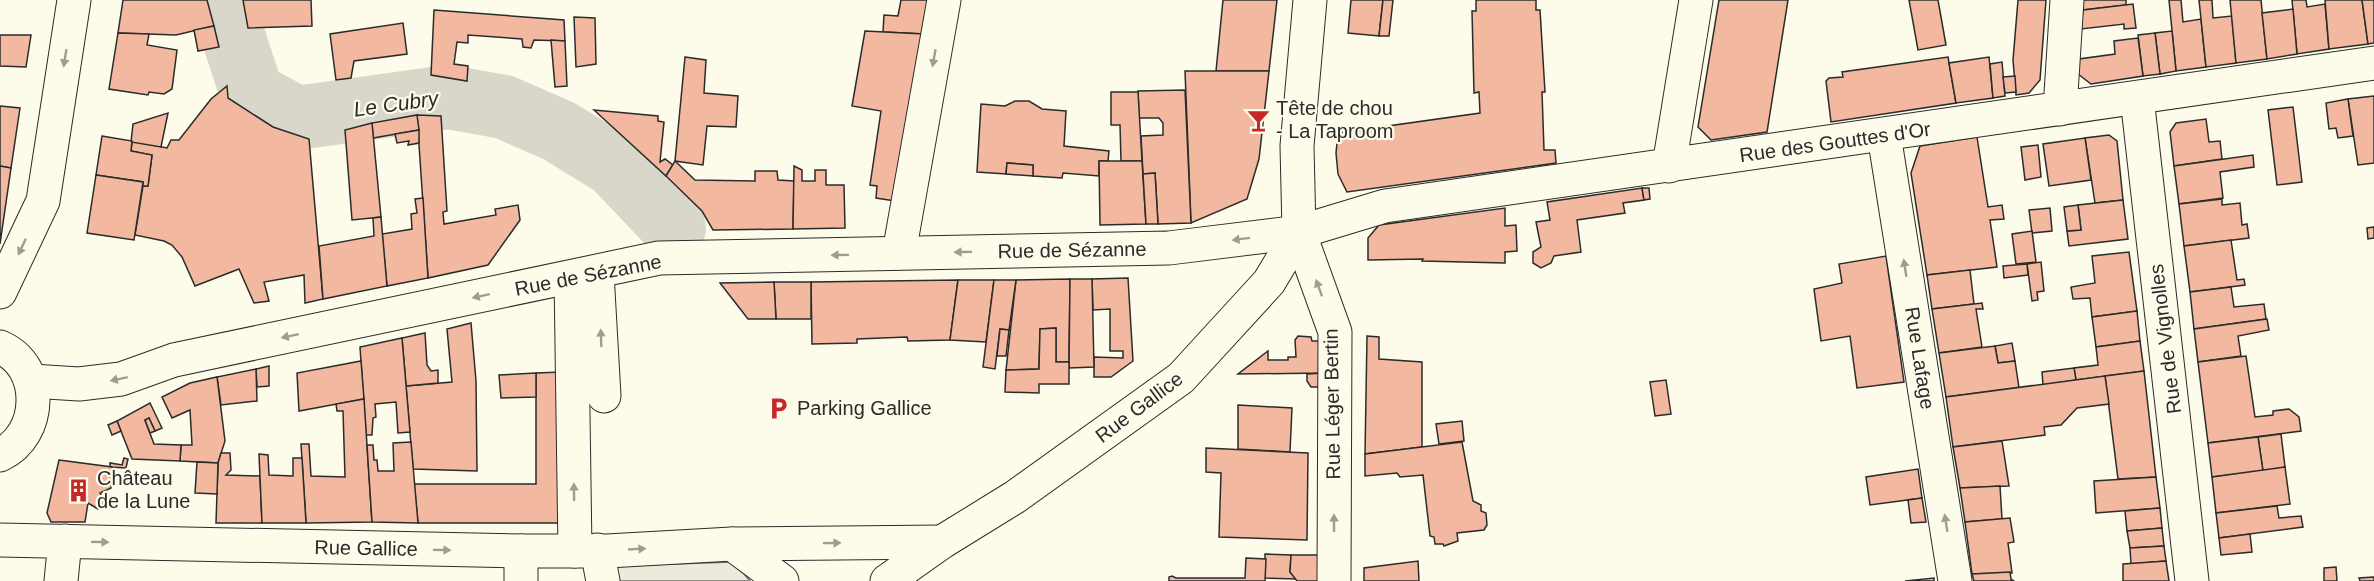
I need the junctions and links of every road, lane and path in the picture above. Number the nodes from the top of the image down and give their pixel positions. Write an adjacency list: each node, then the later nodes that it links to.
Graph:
1 (74, 0): 14 (main road, one-way to 14)
2 (944, 0): 12 (main road, one-way to 12)
3 (1310, 0): 11 (main road)
4 (1696, 0): 10 (main road)
5 (2067, 0): 8 (main road)
6 (2374, 63): 7 (main road, Rue des Gouttes d'Or)
7 (2137, 98): 8 (main road, Rue des Gouttes d'Or); 30 (main road, Rue de Vignolles)
8 (2060, 109): 9 (main road, Rue des Gouttes d'Or)
9 (1884, 135): 10 (main road, Rue des Gouttes d'Or); 29 (main road, Rue Lafage, one-way to 9)
10 (1669, 166): 11 (main road, Rue des Gouttes d'Or)
11 (1299, 232): 12 (main road, Rue de Sézanne, one-way to 12); 21 (main road, Rue Gallice); 28 (main road, Rue Léger Bertin, one-way to 11)
12 (899, 253): 13 (main road, Rue de Sézanne, one-way to 13)
13 (584, 275): 16 (main road, Rue de Sézanne, one-way to 16); 17 (main road, one-way to 13); 23 (main road, one-way to 13)
14 (0, 292)
15 (0, 347): 16 (main road)
16 (31, 381): 18 (main road)
17 (604, 396)
18 (0, 456)
19 (0, 540): 20 (main road, Rue Gallice)
20 (64, 541): 24 (main road, Rue Gallice, one-way to 24); 25 (main road)
21 (942, 542): 22 (main road, Rue Gallice, one-way to 21); 27 (main road, Rue Gallice)
22 (732, 544): 23 (main road, Rue Gallice, one-way to 22); 26 (main road)
23 (592, 561): 24 (main road, Rue Gallice)
24 (521, 566)
25 (61, 581)
26 (782, 581)
27 (887, 581)
28 (1334, 581)
29 (1955, 581)
30 (2193, 581)

